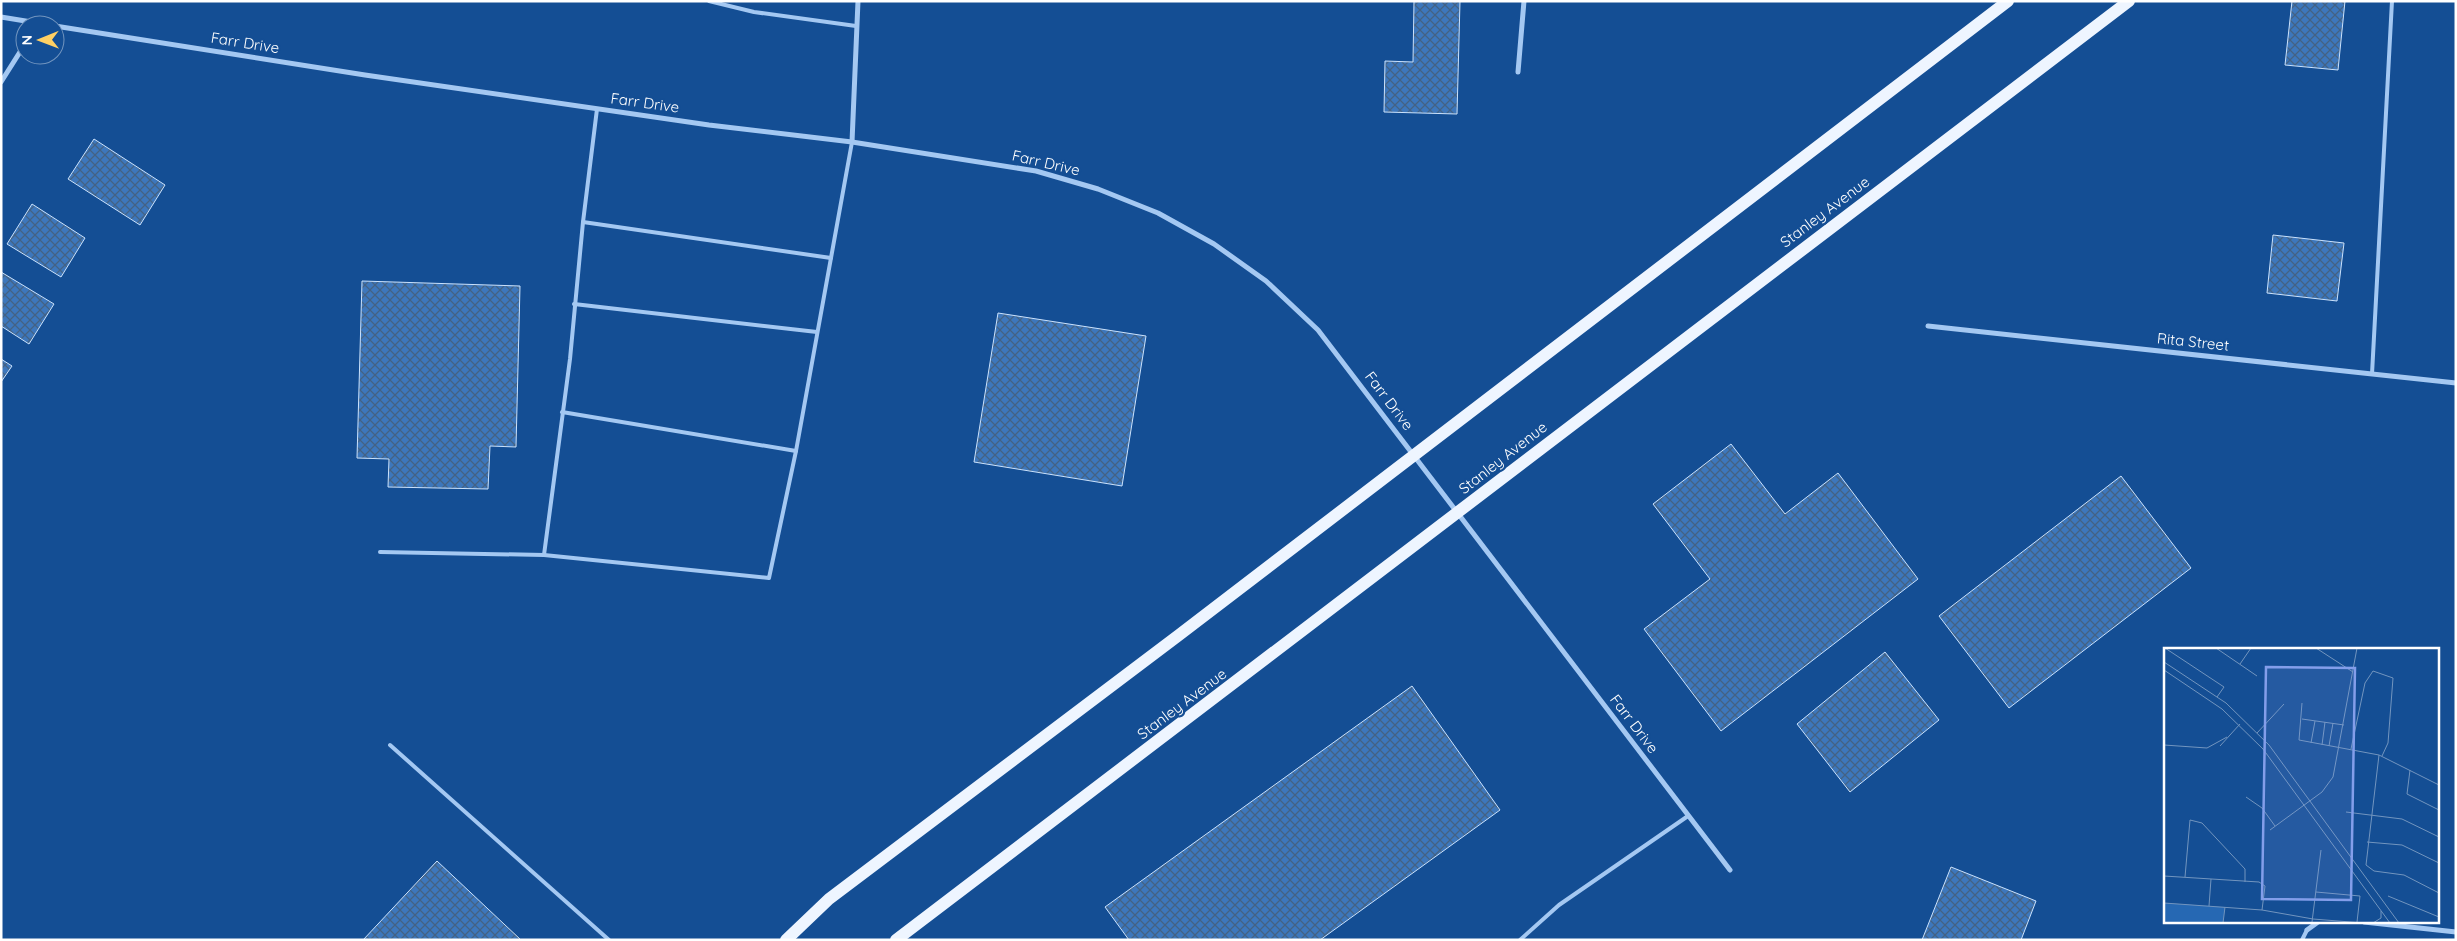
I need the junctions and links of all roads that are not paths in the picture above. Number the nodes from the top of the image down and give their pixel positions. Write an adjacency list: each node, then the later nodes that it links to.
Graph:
1 (709, 1): 9 (lane)
2 (858, 1): 9 (street)
3 (1524, 1): 12 (street)
4 (2008, 1): 25 (main road)
5 (2129, 1): 26 (main road, Stanley Avenue)
6 (2392, 1): 21 (lane)
7 (1, 17): 8 (street)
8 (15, 20)
9 (856, 26): 15 (street)
10 (65, 28): 14 (street, Farr Drive)
11 (15, 60): 13 (street)
12 (1518, 72)
13 (1, 82)
14 (597, 109): 15 (street, Farr Drive); 16 (lane)
15 (852, 142): 17 (lane); 25 (street, Farr Drive)
16 (583, 222): 17 (lane); 18 (lane)
17 (830, 258): 20 (lane)
18 (574, 304): 20 (lane); 23 (lane)
19 (1928, 326): 21 (street, Rita Street)
20 (817, 332): 24 (lane)
21 (2372, 374): 22 (street, Rita Street)
22 (2456, 382)
23 (562, 412): 24 (lane); 28 (lane)
24 (796, 450): 28 (lane)
25 (1414, 455): 26 (street, Farr Drive); 37 (main road)
26 (1457, 514): 30 (street, Farr Drive); 38 (main road, Stanley Avenue)
27 (380, 552): 28 (lane)
28 (544, 555)
29 (390, 745): 36 (lane)
30 (1688, 816): 31 (street, Farr Drive); 39 (lane)
31 (1730, 870)
32 (2315, 924): 34 (street)
33 (2382, 924): 35 (street)
34 (2307, 930): 40 (lane)
35 (2456, 932)
36 (609, 940)
37 (786, 940)
38 (896, 940)
39 (1520, 940)
40 (2302, 940)

